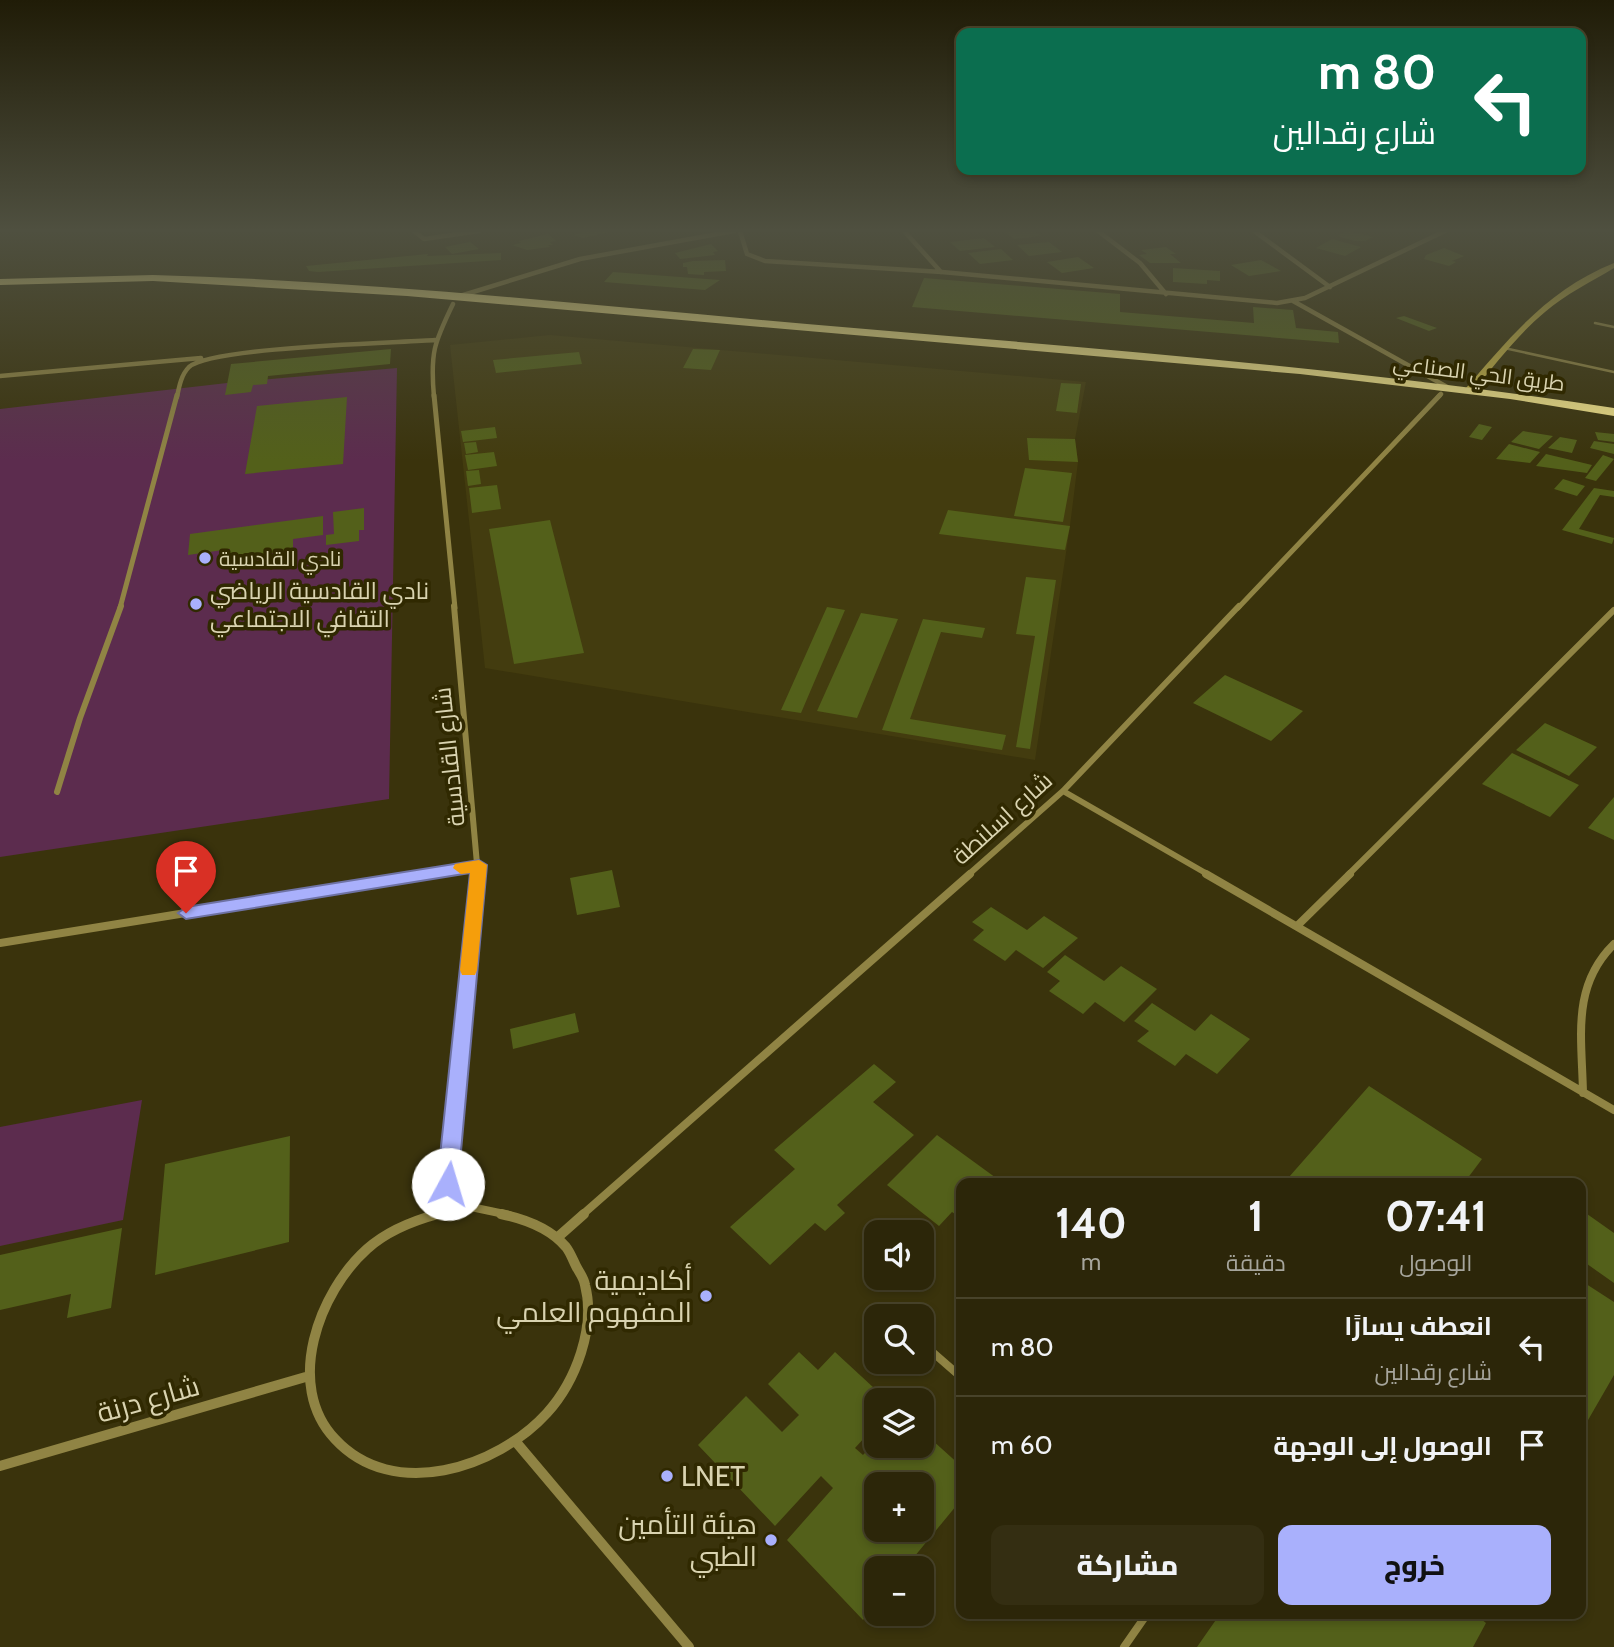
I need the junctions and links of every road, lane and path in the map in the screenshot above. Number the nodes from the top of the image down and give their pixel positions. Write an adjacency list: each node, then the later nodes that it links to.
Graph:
1 (450, 308): 7 (street, شارع القادسية)
2 (539, 308): 13 (highway, طريق الحي الصناعي)
3 (1305, 308): 13 (street)
4 (1545, 308): 8 (main road)
5 (1595, 323): 6 (lane)
6 (1614, 327)
7 (435, 340): 9 (street); 19 (street, شارع القادسية)
8 (1504, 348): 10 (lane); 12 (main road)
9 (208, 358): 11 (street); 18 (street)
10 (1614, 372)
11 (0, 376)
12 (1469, 390): 13 (highway, طريق الحي الصناعي); 14 (highway, طريق الحي الصناعي)
13 (1446, 391): 15 (highway, طريق الحي الصناعي); 17 (street, شارع اسلنطة)
14 (1614, 412)
15 (1614, 419)
16 (1613, 612): 20 (street)
17 (1063, 791): 20 (street); 26 (street, شارع اسلنطة)
18 (57, 792)
19 (479, 865): 21 (street); 25 (street, شارع القادسية)
20 (1297, 926): 23 (street)
21 (0, 943)
22 (1614, 944): 23 (street)
23 (1583, 1093): 24 (street)
24 (1614, 1110)
25 (445, 1211): 26 (street); 29 (street)
26 (558, 1237): 30 (street)
27 (934, 1353): 28 (lane)
28 (956, 1373)
29 (309, 1376): 30 (street); 31 (street, شارع درنة)
30 (516, 1442): 33 (street)
31 (0, 1466)
32 (1144, 1619): 34 (lane)
33 (688, 1647)
34 (1124, 1647)

